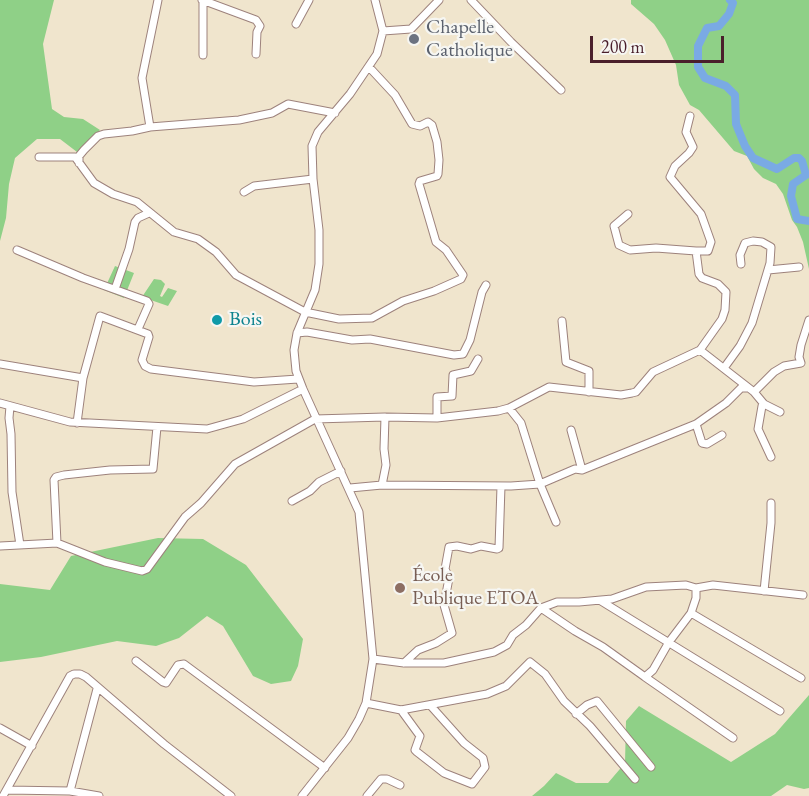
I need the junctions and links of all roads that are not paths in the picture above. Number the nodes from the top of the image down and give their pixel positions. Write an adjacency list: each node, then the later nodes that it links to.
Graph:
1 (158, 0): 15 (street)
2 (309, 0): 7 (street)
3 (375, 0): 8 (street)
4 (439, 0): 8 (street)
5 (471, 0): 12 (street)
6 (203, 1): 9 (street); 10 (street)
7 (296, 24)
8 (383, 31): 11 (street)
9 (256, 54)
10 (203, 55)
11 (369, 67): 13 (street); 29 (street)
12 (561, 90)
13 (335, 113): 15 (street); 18 (street)
14 (690, 116): 23 (street)
15 (150, 127): 17 (street)
16 (39, 157): 17 (street)
17 (78, 164): 20 (street)
18 (313, 179): 19 (street); 29 (street)
19 (244, 192)
20 (149, 213): 28 (street); 29 (street)
21 (628, 214): 23 (street)
22 (17, 250): 28 (street)
23 (696, 251): 34 (street)
24 (741, 264): 26 (street)
25 (799, 267): 26 (street)
26 (768, 270): 37 (street)
27 (486, 285): 33 (street)
28 (115, 289): 32 (street)
29 (305, 312): 33 (street)
30 (809, 320): 41 (street)
31 (562, 321): 42 (street)
32 (138, 329): 38 (street); 39 (street)
33 (297, 333): 39 (street)
34 (700, 350): 37 (street); 42 (street)
35 (478, 359): 49 (street)
36 (0, 364): 38 (street)
37 (724, 368): 41 (street)
38 (83, 378): 51 (street)
39 (298, 379): 40 (street)
40 (303, 389): 50 (street); 53 (street)
41 (750, 390): 44 (street); 52 (street)
42 (589, 392): 46 (street)
43 (0, 403): 45 (street)
44 (764, 404): 47 (street); 56 (street)
45 (10, 406): 51 (street); 67 (street)
46 (508, 408): 49 (street); 59 (street)
47 (780, 412)
48 (385, 417): 49 (street); 50 (street); 60 (street)
49 (436, 418)
50 (315, 419): 58 (street); 66 (street)
51 (77, 423): 53 (street)
52 (696, 424): 55 (street); 57 (street)
53 (157, 427): 66 (street)
54 (571, 430): 57 (street)
55 (722, 435)
56 (771, 457)
57 (582, 470): 59 (street)
58 (341, 471): 62 (street); 63 (street)
59 (540, 484): 61 (street); 65 (street)
60 (382, 485): 61 (street); 62 (street)
61 (501, 486): 78 (street)
62 (350, 488): 76 (street)
63 (292, 501)
64 (771, 503): 70 (street)
65 (556, 522)
66 (57, 543): 67 (street)
67 (20, 545): 68 (street)
68 (0, 546)
69 (696, 588): 70 (street); 72 (street); 74 (street)
70 (764, 591): 71 (street)
71 (803, 595)
72 (601, 601): 73 (street); 75 (street)
73 (541, 608): 78 (street); 79 (street)
74 (690, 613): 75 (street); 80 (street)
75 (669, 642): 79 (street); 85 (street)
76 (373, 659): 78 (street); 82 (street)
77 (136, 661): 91 (street)
78 (404, 663)
79 (645, 677): 88 (street)
80 (801, 678)
81 (97, 689): 89 (street); 94 (street); 97 (street)
82 (366, 703): 84 (street); 91 (street)
83 (430, 705): 84 (street); 84 (street); 86 (street)
84 (401, 710)
85 (780, 711)
86 (576, 714): 90 (street); 92 (street)
87 (0, 728): 89 (street)
88 (733, 738)
89 (32, 746): 95 (street)
90 (651, 767)
91 (324, 768): 98 (street)
92 (635, 779)
93 (400, 785): 99 (street)
94 (70, 791): 95 (street); 96 (street)
95 (5, 793)
96 (99, 796)
97 (231, 796)
98 (302, 796)
99 (368, 796)

